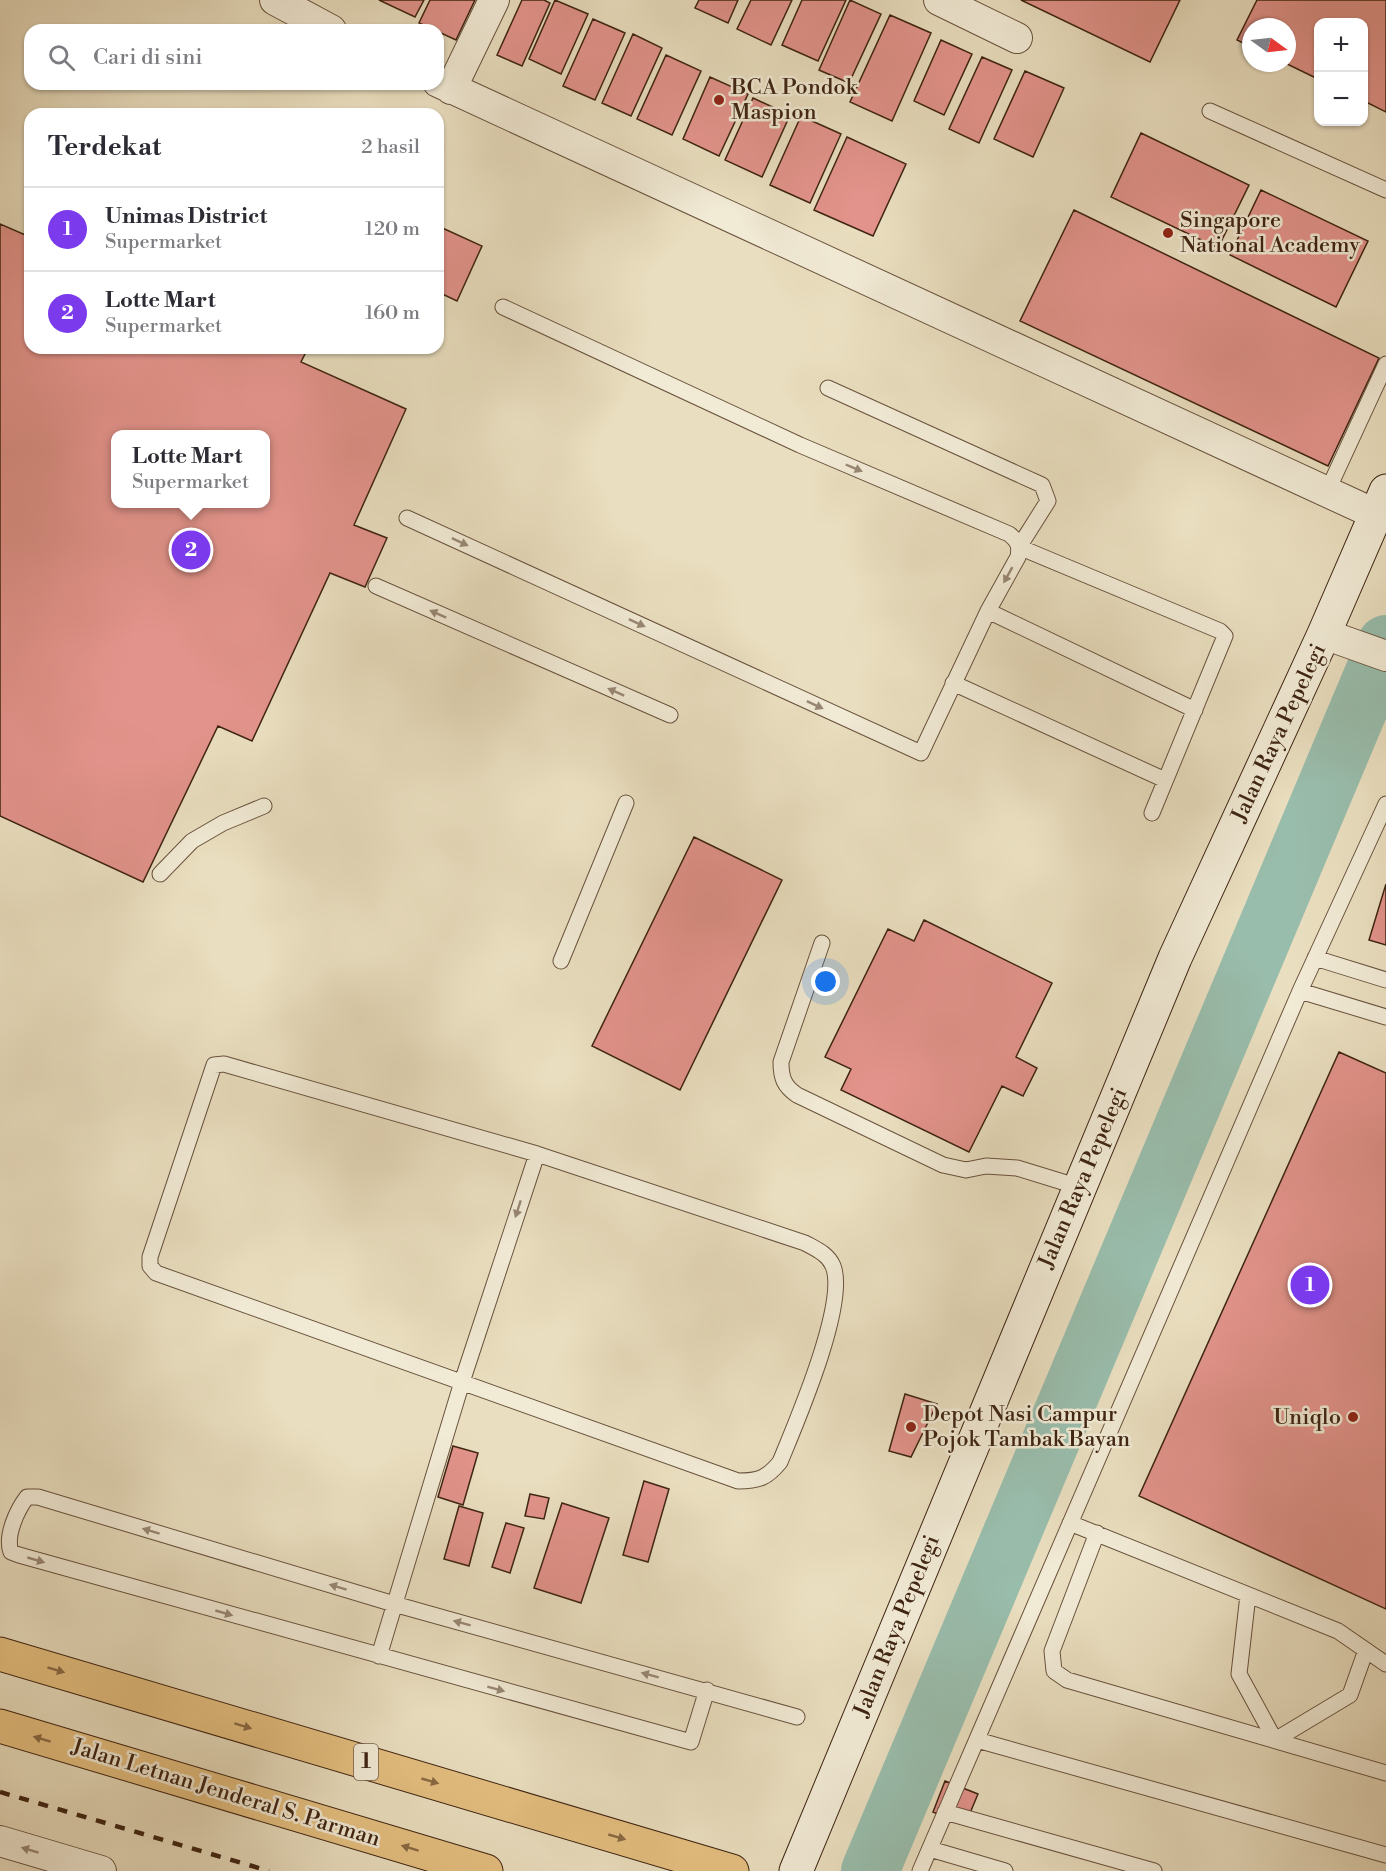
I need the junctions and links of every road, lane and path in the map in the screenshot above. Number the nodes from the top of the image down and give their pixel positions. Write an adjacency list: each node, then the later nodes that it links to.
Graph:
1 (275, 0): 4 (street)
2 (494, 0): 6 (street)
3 (939, 0): 5 (street)
4 (320, 24)
5 (1017, 38)
6 (445, 85): 12 (street)
7 (1210, 111): 8 (lane)
8 (1386, 190)
9 (503, 307): 15 (lane, one-way to 15)
10 (1386, 364): 12 (lane)
11 (828, 388): 15 (lane)
12 (1327, 492): 13 (street)
13 (1381, 502): 18 (street, Jalan Raya Pepelegi)
14 (407, 518): 20 (lane, one-way to 20)
15 (1019, 548): 17 (lane, one-way to 17); 21 (lane)
16 (376, 586): 22 (lane, one-way to 16)
17 (988, 611): 20 (lane); 21 (lane)
18 (1336, 638): 19 (street); 36 (street, Jalan Raya Pepelegi)
19 (1386, 656)
20 (953, 683): 23 (lane)
21 (1195, 710): 23 (lane)
22 (670, 715)
23 (1165, 780): 27 (lane)
24 (626, 803): 31 (lane)
25 (1386, 804): 30 (lane)
26 (264, 806): 28 (lane)
27 (1152, 813)
28 (160, 874)
29 (822, 943): 36 (lane)
30 (1315, 958): 32 (lane); 33 (lane)
31 (561, 961)
32 (1386, 980)
33 (1300, 991): 34 (lane); 38 (lane)
34 (1386, 1017)
35 (537, 1154): 37 (lane, one-way to 37); 37 (lane); 37 (lane)
36 (1079, 1187): 59 (street, Jalan Raya Pepelegi)
37 (462, 1382): 41 (lane)
38 (1070, 1523): 39 (lane); 49 (lane)
39 (1096, 1533): 40 (lane); 50 (lane)
40 (1248, 1595): 42 (lane); 50 (lane)
41 (394, 1604): 44 (lane); 44 (lane, one-way to 44); 46 (lane, one-way to 41)
42 (1366, 1650): 45 (lane); 50 (lane)
43 (0, 1654): 58 (highway, 1, one-way to 58)
44 (379, 1656): 46 (lane, one-way to 46)
45 (1386, 1664)
46 (706, 1690): 47 (lane)
47 (796, 1717)
48 (0, 1726): 57 (highway, Jalan Letnan Jenderal S. Parman, one-way to 48)
49 (977, 1740): 52 (lane); 55 (lane)
50 (1275, 1740): 51 (lane)
51 (1386, 1773)
52 (945, 1812): 54 (lane); 62 (lane)
53 (0, 1841): 56 (street, one-way to 53)
54 (930, 1849): 60 (lane); 61 (lane)
55 (1386, 1855)
56 (100, 1871)
57 (486, 1871)
58 (732, 1871)
59 (796, 1871)
60 (920, 1871)
61 (1005, 1871)
62 (1155, 1871)

